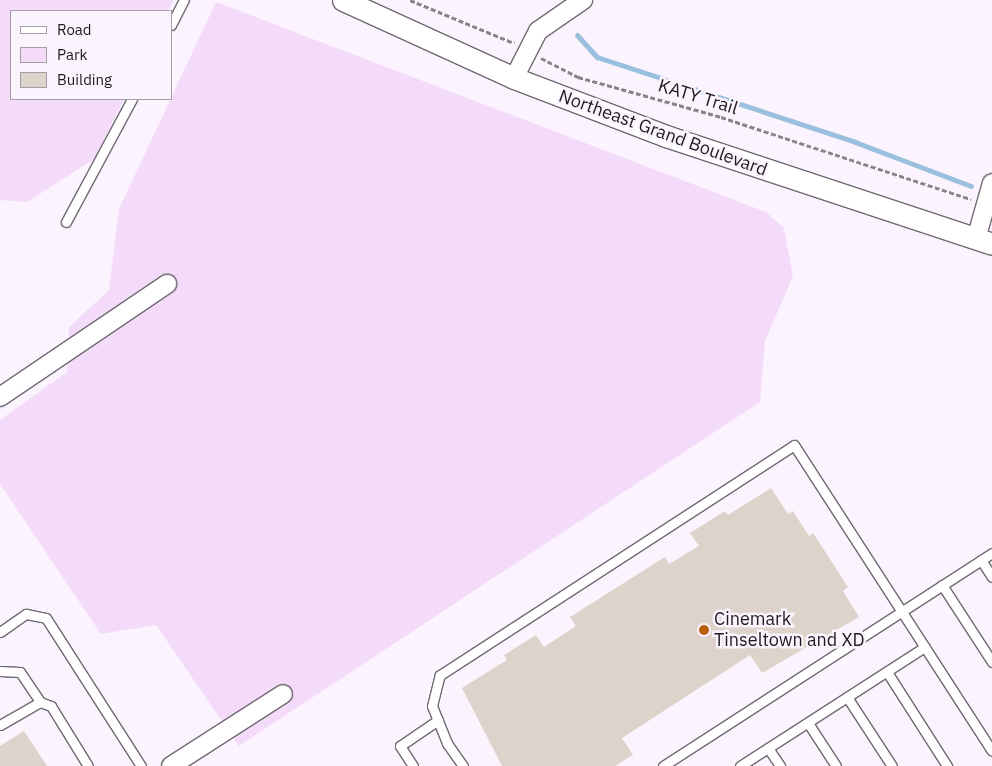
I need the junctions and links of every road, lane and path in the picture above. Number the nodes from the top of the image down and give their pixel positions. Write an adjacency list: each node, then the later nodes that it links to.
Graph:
1 (184, 0): 5 (lane)
2 (343, 0): 7 (street, Northeast Grand Boulevard)
3 (410, 0): 6 (path, KATY Trail)
4 (583, 0): 6 (street)
5 (172, 23)
6 (526, 49): 7 (street); 10 (path, KATY Trail)
7 (514, 78): 12 (street, Northeast Grand Boulevard)
8 (131, 100): 11 (lane)
9 (992, 183): 10 (street)
10 (986, 204): 12 (street)
11 (66, 222)
12 (984, 242)
13 (167, 284): 14 (street)
14 (0, 397)
15 (992, 553): 16 (lane)
16 (981, 560): 17 (lane); 18 (lane)
17 (992, 577)
18 (942, 585): 19 (lane); 22 (lane)
19 (903, 611): 21 (lane); 28 (lane); 38 (lane)
20 (0, 632): 34 (lane)
21 (926, 647): 24 (lane); 32 (lane)
22 (992, 662)
23 (0, 671): 27 (lane)
24 (887, 672): 26 (lane); 43 (lane)
25 (283, 694): 35 (street)
26 (847, 697): 29 (lane); 42 (lane)
27 (40, 702): 30 (lane); 33 (lane)
28 (438, 720): 36 (lane); 37 (lane)
29 (808, 722): 31 (lane); 41 (lane)
30 (0, 725)
31 (768, 748): 39 (lane); 40 (lane)
32 (992, 751)
33 (88, 766)
34 (141, 766)
35 (171, 766)
36 (413, 766)
37 (463, 766)
38 (663, 766)
39 (740, 766)
40 (780, 766)
41 (836, 766)
42 (892, 766)
43 (947, 766)

